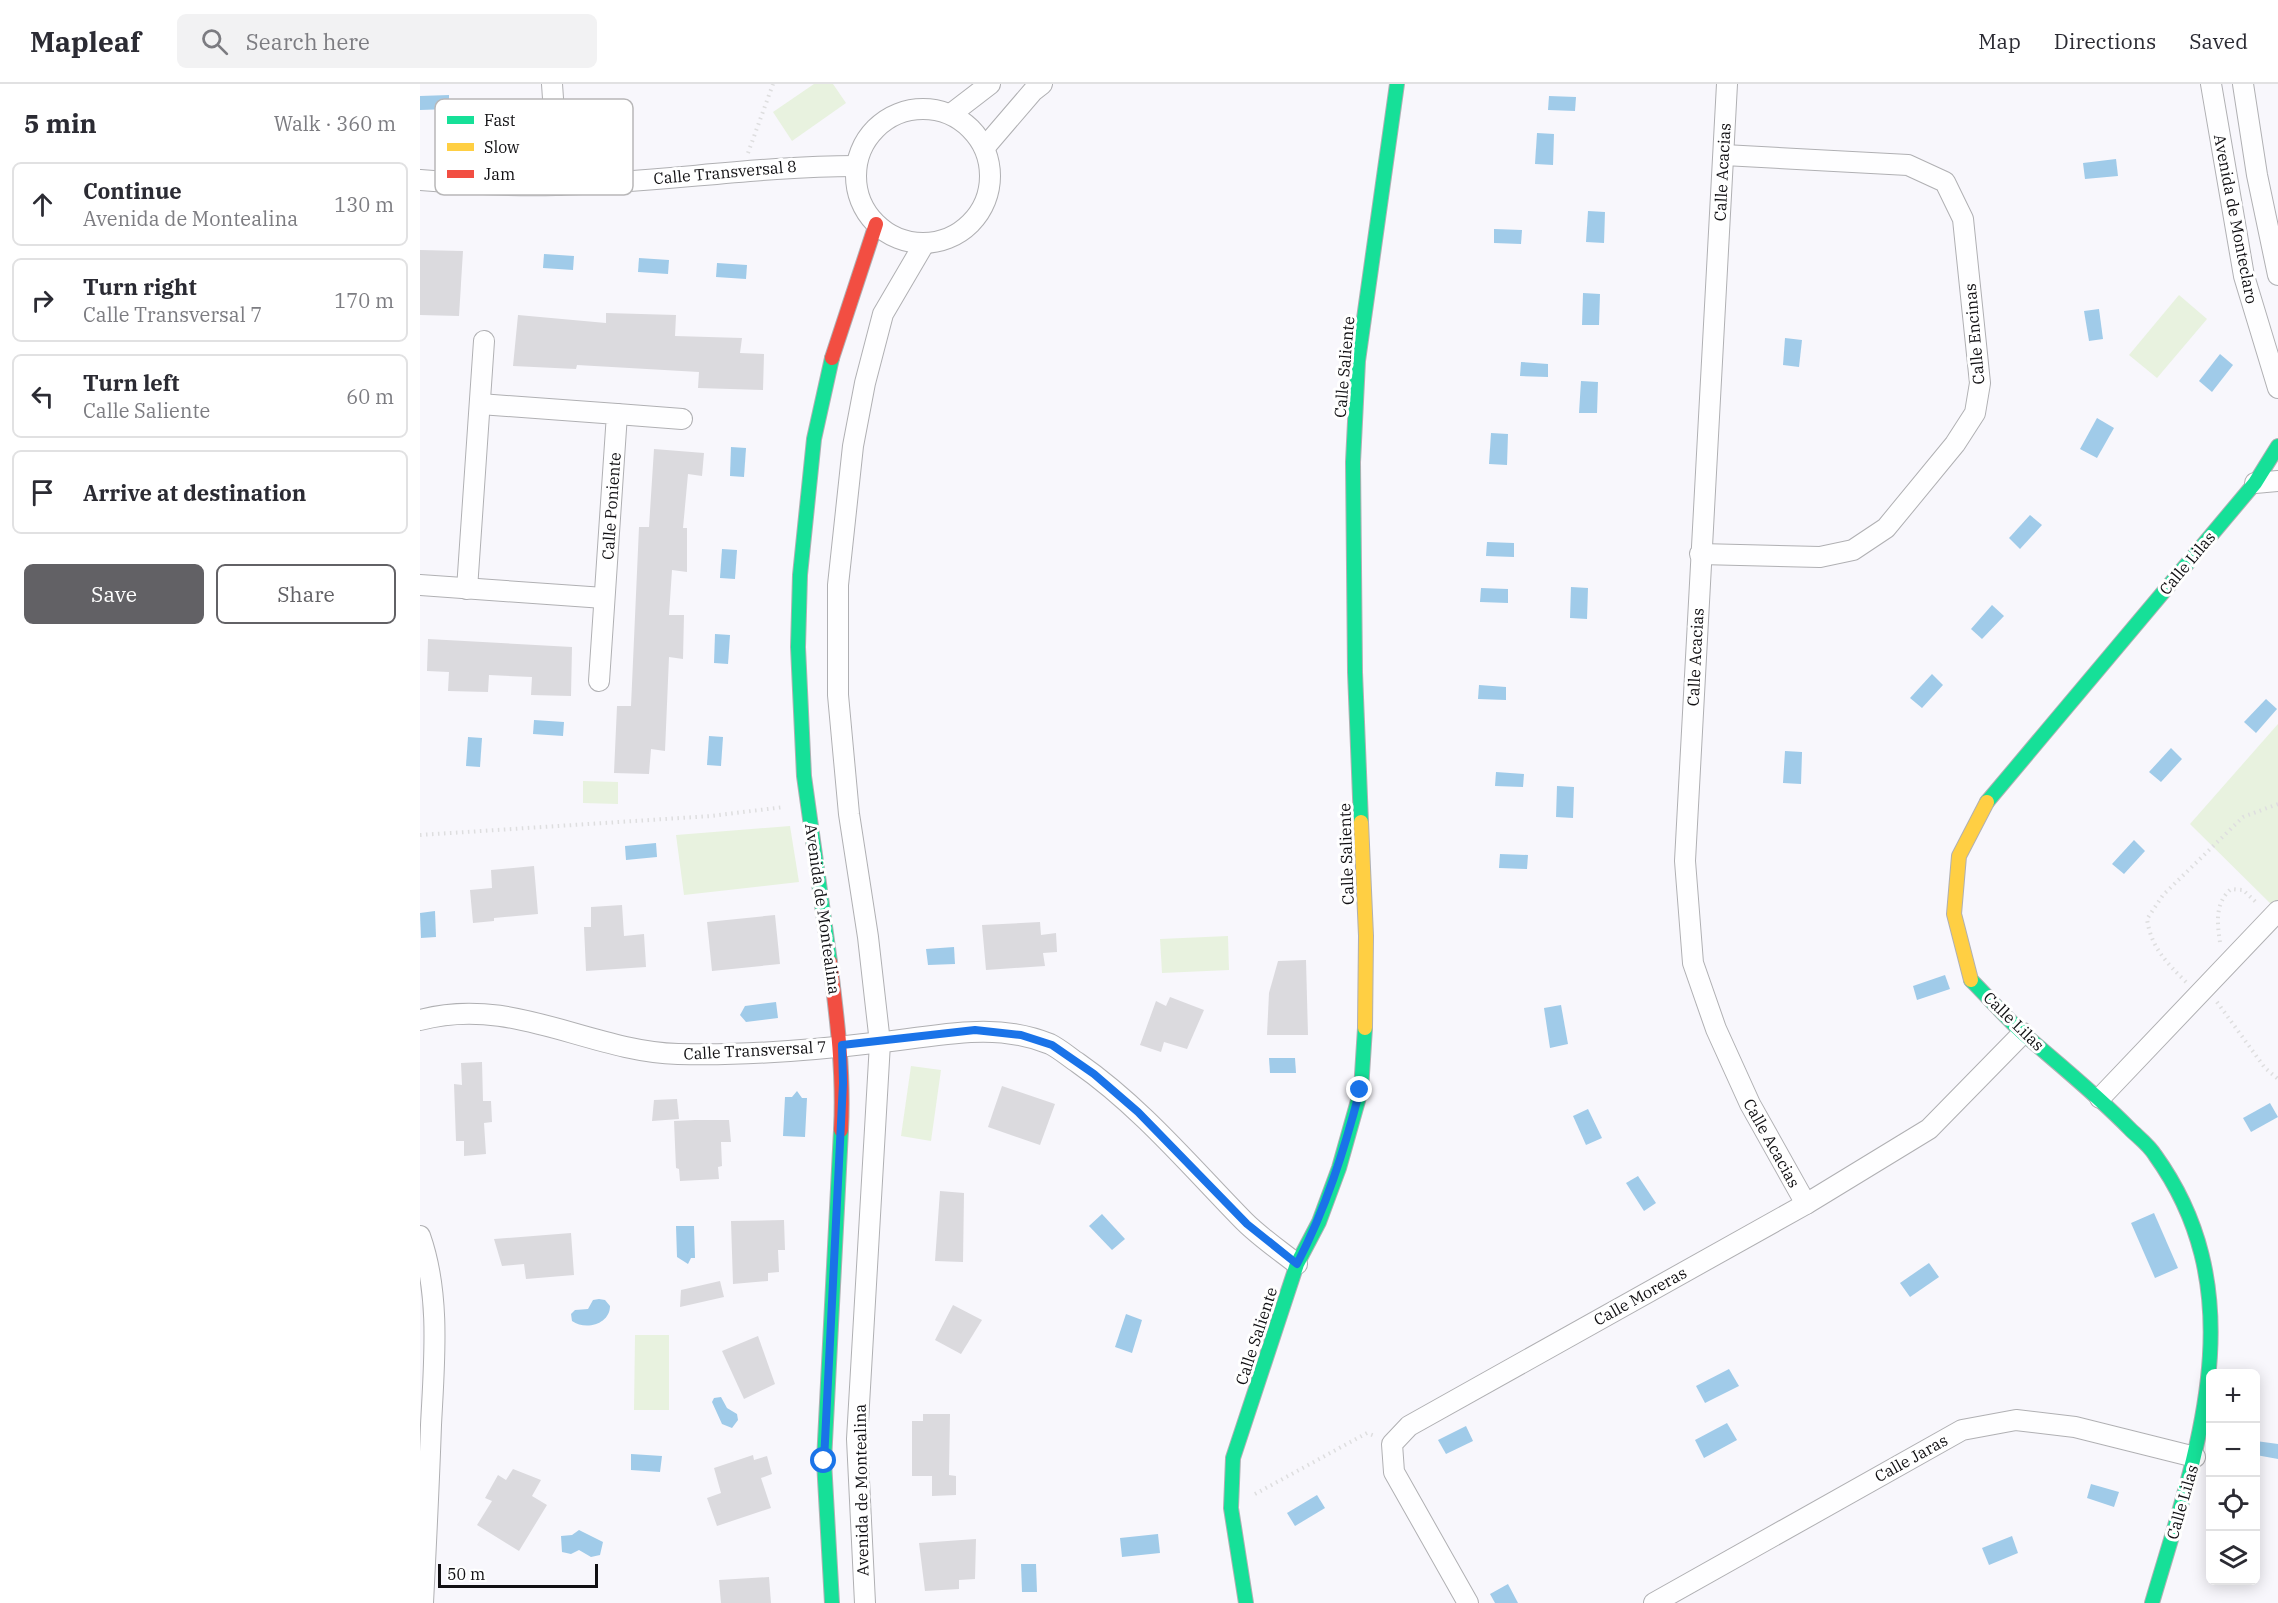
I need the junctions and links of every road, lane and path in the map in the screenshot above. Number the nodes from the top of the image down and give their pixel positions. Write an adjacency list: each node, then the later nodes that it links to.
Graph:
1 (552, 84): 9 (street)
2 (773, 84): 14 (path)
3 (990, 84): 10 (street)
4 (1042, 84): 11 (street)
5 (1397, 84): 47 (street, Calle Saliente)
6 (1727, 84): 12 (street, Calle Acacias)
7 (2211, 84): 22 (street, Avenida de Monteclaro)
8 (2243, 84): 20 (street, Avenida de Monteclaro)
9 (553, 99)
10 (951, 114): 11 (street); 13 (street)
11 (985, 147): 19 (street)
12 (1724, 155): 29 (street, Calle Acacias); 29 (street, Calle Encinas)
13 (856, 166): 14 (street, Calle Transversal 8); 18 (street)
14 (741, 171): 15 (street, Calle Transversal 8)
15 (633, 179)
16 (420, 180): 17 (street, Calle Transversal 8)
17 (435, 182)
18 (876, 224): 19 (street); 34 (street, Avenida de Montealina)
19 (924, 244): 41 (street, Avenida de Montealina)
20 (2278, 275)
21 (484, 341): 23 (street)
22 (2278, 388)
23 (480, 404): 24 (street); 31 (street)
24 (617, 414): 25 (street); 32 (street, Calle Poniente)
25 (682, 418)
26 (2278, 446): 28 (street, Calle Lilas)
27 (2278, 482): 28 (street)
28 (2255, 483): 40 (street, Calle Lilas)
29 (1700, 554): 45 (street, Calle Acacias)
30 (420, 585): 31 (street)
31 (467, 589): 32 (street)
32 (604, 598): 33 (street, Calle Poniente)
33 (599, 681)
34 (808, 804): 36 (path); 42 (street, Avenida de Montealina)
35 (2278, 804): 38 (path)
36 (420, 835)
37 (2272, 918): 38 (street); 38 (path)
38 (2206, 988): 43 (path); 44 (street)
39 (420, 1020): 42 (street, Calle Transversal 7)
40 (2023, 1033): 44 (street, Calle Lilas); 45 (street, Calle Moreras)
41 (880, 1043): 42 (street, Calle Transversal 7); 47 (street, Calle Transversal 7); 53 (street, Avenida de Montealina)
42 (842, 1045): 52 (street, Avenida de Montealina)
43 (2278, 1079)
44 (2100, 1098): 49 (street, Calle Lilas)
45 (1806, 1204): 48 (street, Calle Moreras)
46 (420, 1236): 51 (street)
47 (1297, 1264): 50 (street, Calle Saliente)
48 (1392, 1444): 50 (path); 55 (street)
49 (2195, 1458): 56 (street, Calle Jaras); 57 (street, Calle Lilas)
50 (1231, 1508): 54 (street, Calle Saliente)
51 (423, 1603)
52 (832, 1603)
53 (865, 1603)
54 (1246, 1603)
55 (1468, 1603)
56 (1654, 1603)
57 (2152, 1603)

